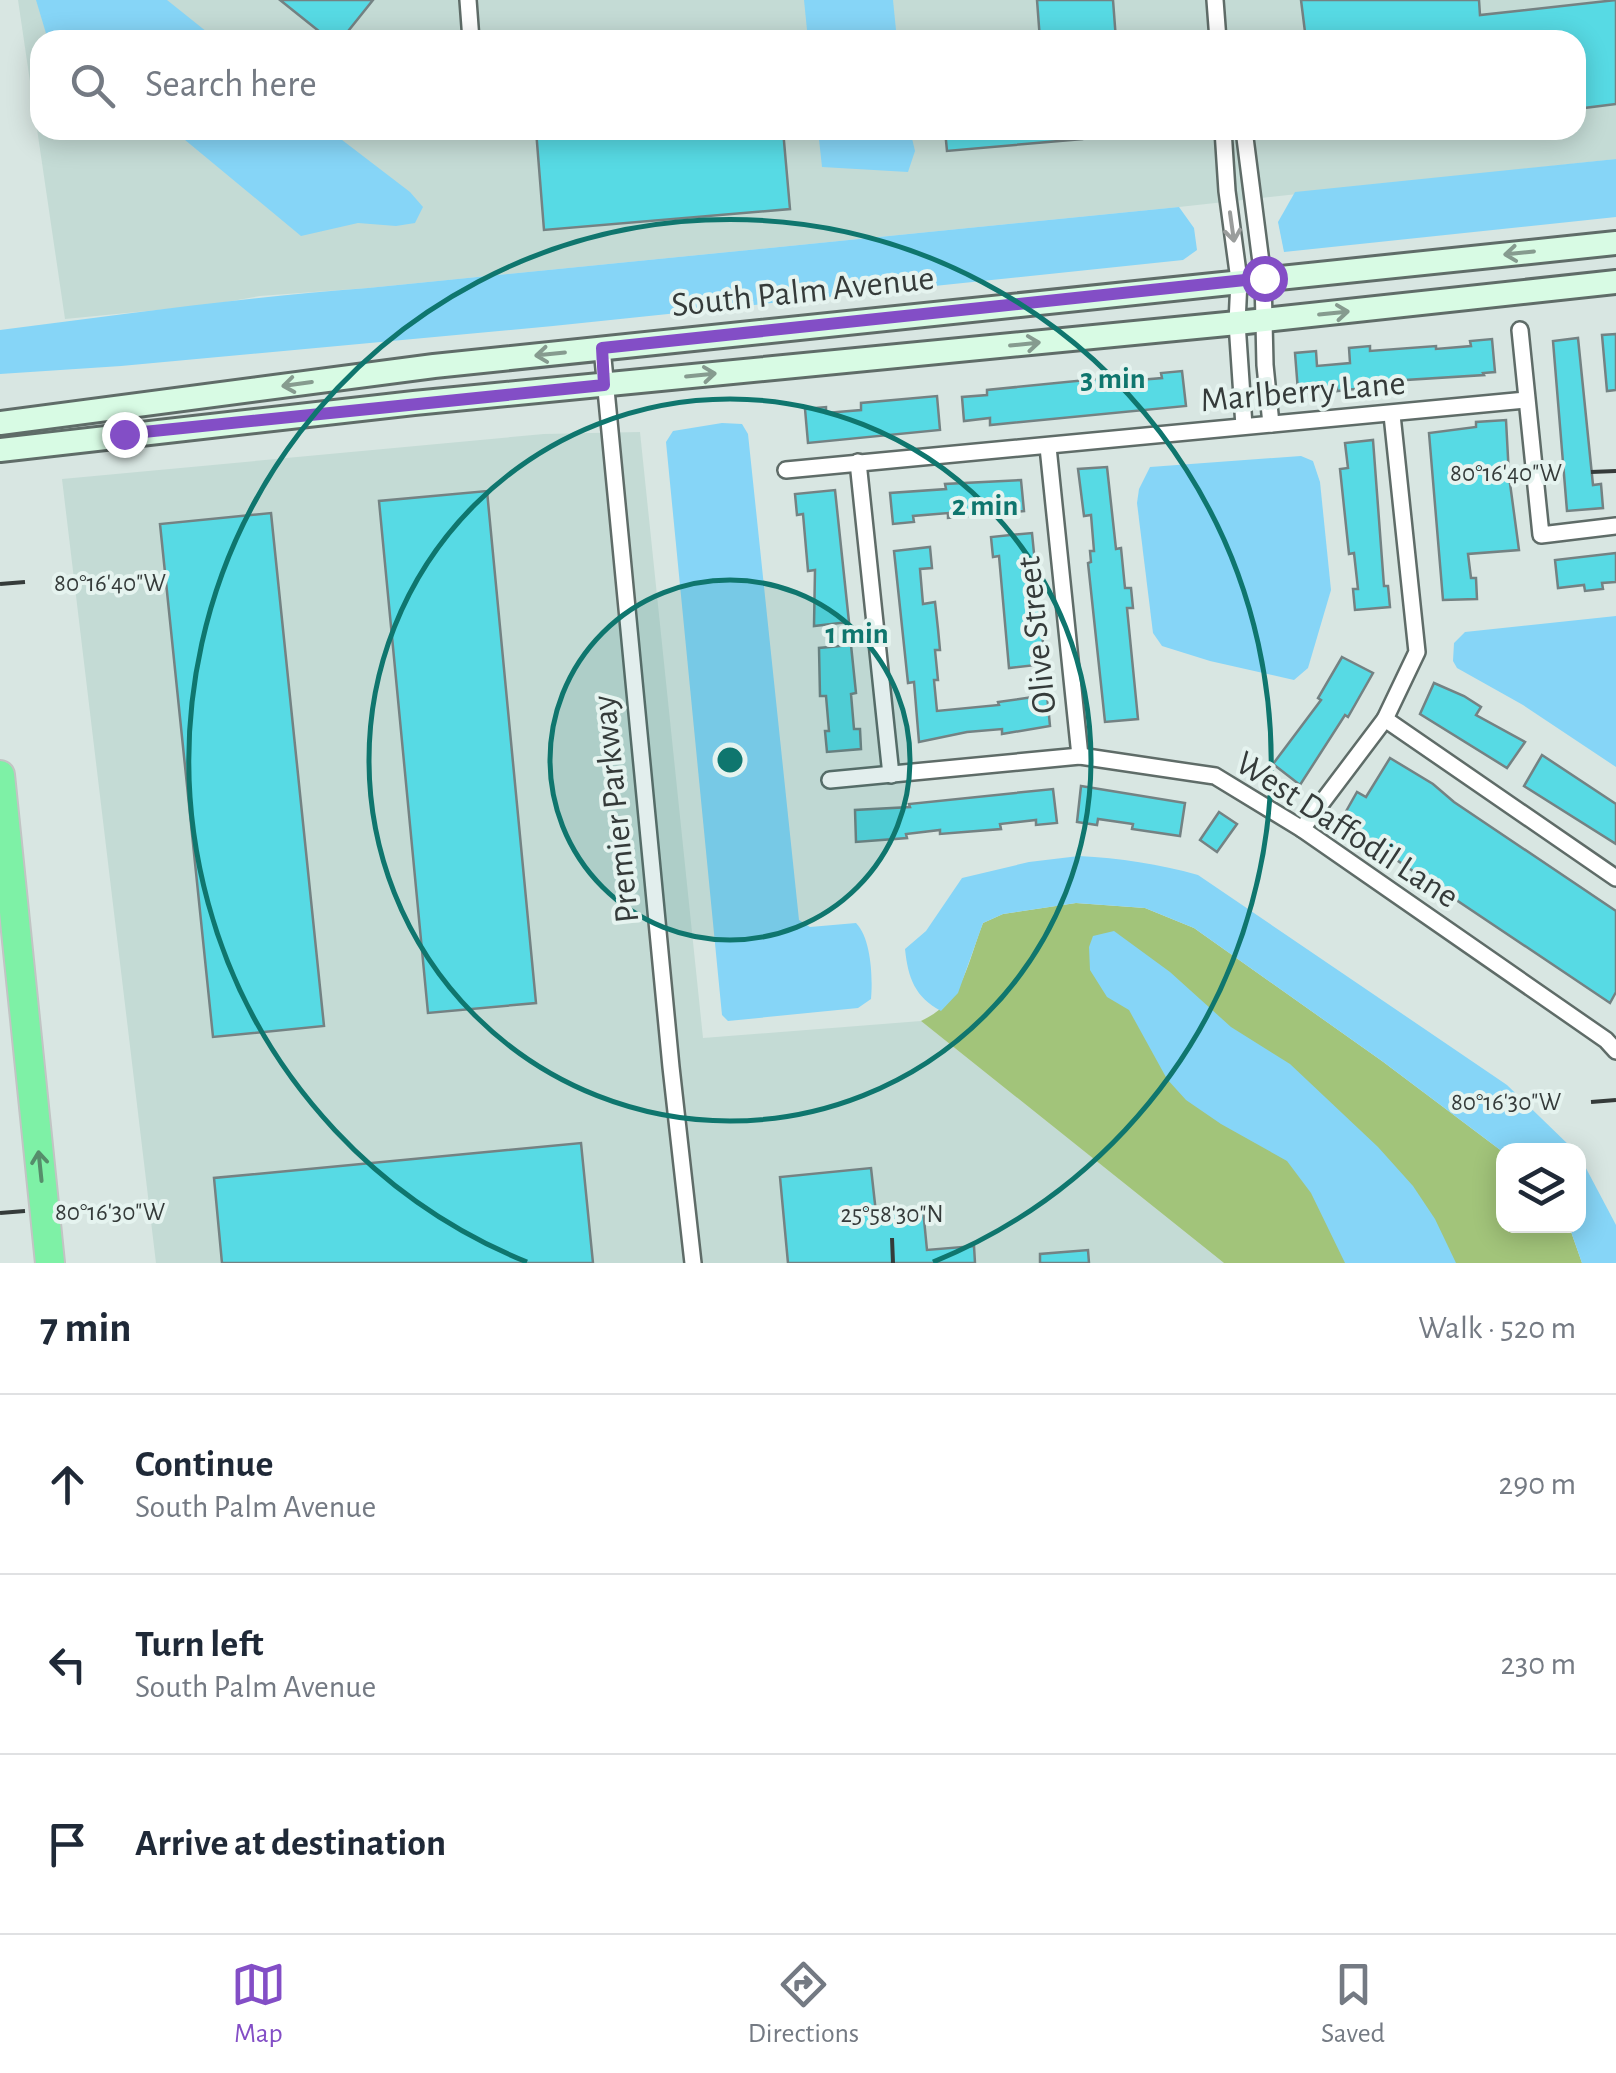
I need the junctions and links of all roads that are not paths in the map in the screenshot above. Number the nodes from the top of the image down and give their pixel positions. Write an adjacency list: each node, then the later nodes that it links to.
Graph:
1 (468, 0): 3 (street)
2 (1215, 6): 4 (street)
3 (470, 30)
4 (1226, 30)
5 (1224, 140): 9 (street, one-way to 9)
6 (1245, 140): 8 (street)
7 (1616, 244): 8 (main road, South Palm Avenue, one-way to 8)
8 (1264, 278): 9 (main road, South Palm Avenue); 11 (street)
9 (1239, 280): 12 (street); 14 (main road, South Palm Avenue)
10 (1616, 282): 11 (main road, South Palm Avenue, one-way to 10)
11 (1266, 320): 12 (main road, South Palm Avenue); 19 (street)
12 (1237, 323): 15 (main road, South Palm Avenue, one-way to 12); 20 (street)
13 (1520, 330): 16 (street)
14 (602, 348): 15 (street, Premier Parkway); 18 (main road, South Palm Avenue, one-way to 18)
15 (604, 385): 22 (main road, South Palm Avenue); 35 (street, Premier Parkway)
16 (1526, 400): 17 (street, Marlberry Lane); 25 (street)
17 (1392, 415): 19 (street, Marlberry Lane); 26 (street)
18 (0, 424)
19 (1271, 424): 20 (street, Marlberry Lane)
20 (1244, 426): 21 (street, Marlberry Lane)
21 (1048, 448): 23 (street, Marlberry Lane); 27 (street, Olive Street)
22 (0, 450)
23 (858, 462): 24 (street, Marlberry Lane); 28 (street)
24 (786, 470)
25 (1616, 526)
26 (1385, 719): 31 (street); 32 (street)
27 (1080, 756): 28 (street, West Daffodil Lane); 31 (street, West Daffodil Lane)
28 (891, 774): 30 (street, West Daffodil Lane)
29 (0, 775): 34 (highway, one-way to 29)
30 (830, 780)
31 (1302, 829): 33 (street, West Daffodil Lane)
32 (1616, 878)
33 (1613, 1041)
34 (50, 1263)
35 (693, 1263)

